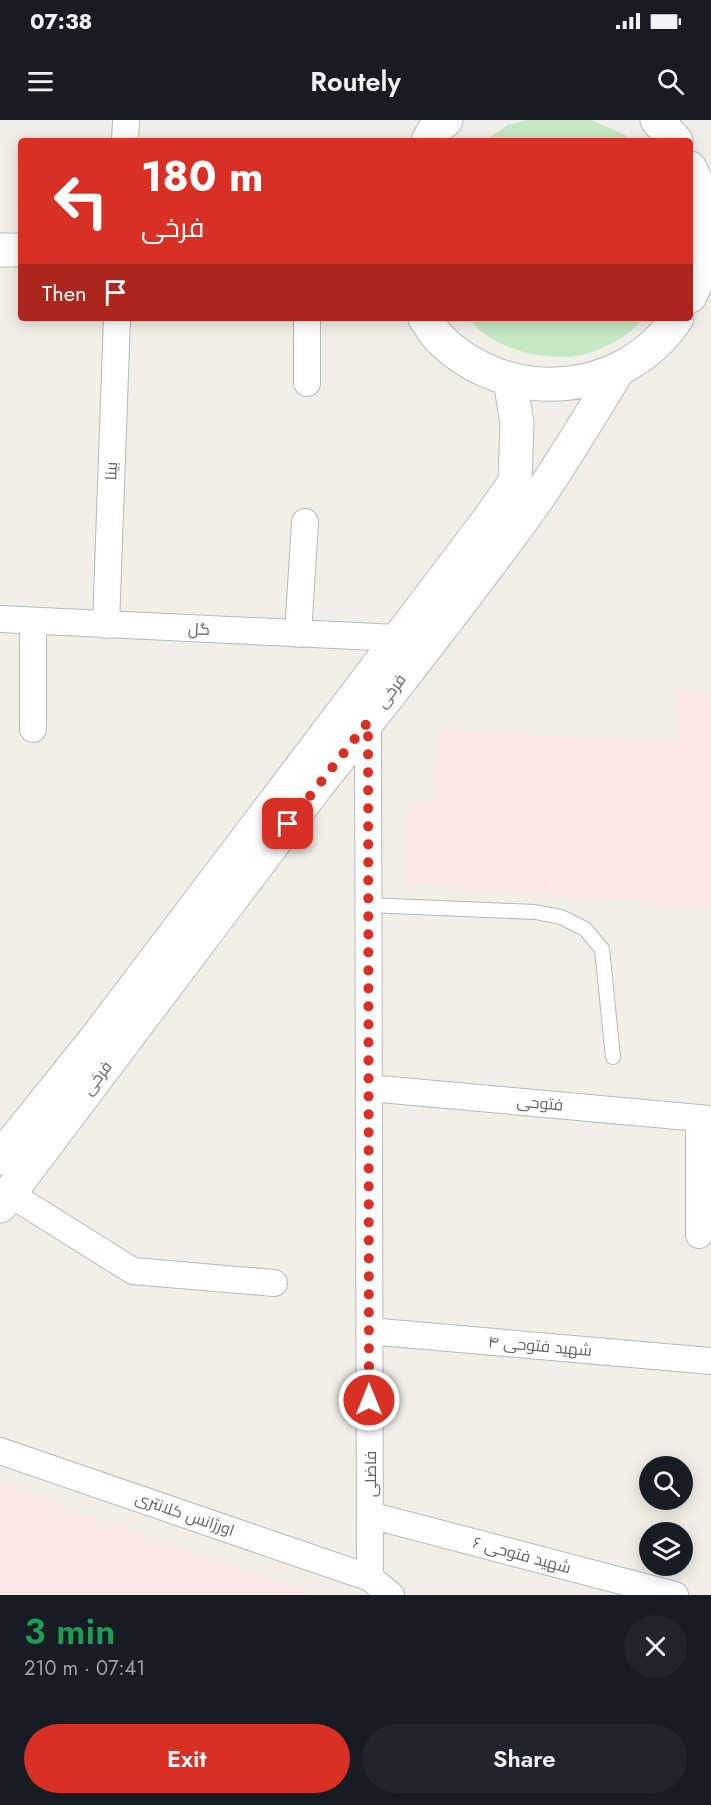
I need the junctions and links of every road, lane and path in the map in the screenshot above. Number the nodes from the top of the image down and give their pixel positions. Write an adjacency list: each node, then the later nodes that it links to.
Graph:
1 (126, 120): 4 (street)
2 (446, 120): 5 (main road)
3 (657, 120): 6 (main road)
4 (125, 138)
5 (430, 138)
6 (673, 138)
7 (693, 175): 8 (main road)
8 (708, 238): 11 (main road)
9 (0, 250): 10 (main road)
10 (18, 250)
11 (700, 283)
12 (117, 321): 22 (street, بینا)
13 (307, 321): 18 (street)
14 (427, 321): 17 (main road)
15 (675, 321): 16 (main road)
16 (619, 369): 17 (main road); 25 (main road, فرخی)
17 (510, 380): 24 (main road, فرخی)
18 (307, 383)
19 (305, 522): 23 (street)
20 (0, 619): 21 (street, گل)
21 (33, 621): 22 (street, گل); 26 (street)
22 (106, 625): 23 (street, گل)
23 (298, 634): 24 (street, گل)
24 (398, 638): 31 (main road, فرخی)
25 (368, 722): 27 (street, فاضلی); 32 (main road, فرخی)
26 (33, 729)
27 (368, 905): 28 (lane); 29 (street, فاضلی)
28 (613, 1057)
29 (369, 1088): 30 (street, فتوحی); 35 (street, فاضلی)
30 (705, 1118): 33 (street)
31 (0, 1158)
32 (5, 1200): 34 (street)
33 (699, 1236)
34 (273, 1283)
35 (369, 1331): 36 (street, شهید فتوحی ۴); 38 (street, فاضلی)
36 (711, 1361)
37 (0, 1451): 39 (street, اورژانس کلانتری)
38 (370, 1515): 39 (street, فاضلی); 41 (street, شهید فتوحی ۶)
39 (370, 1578): 40 (street)
40 (391, 1595)
41 (675, 1595)

